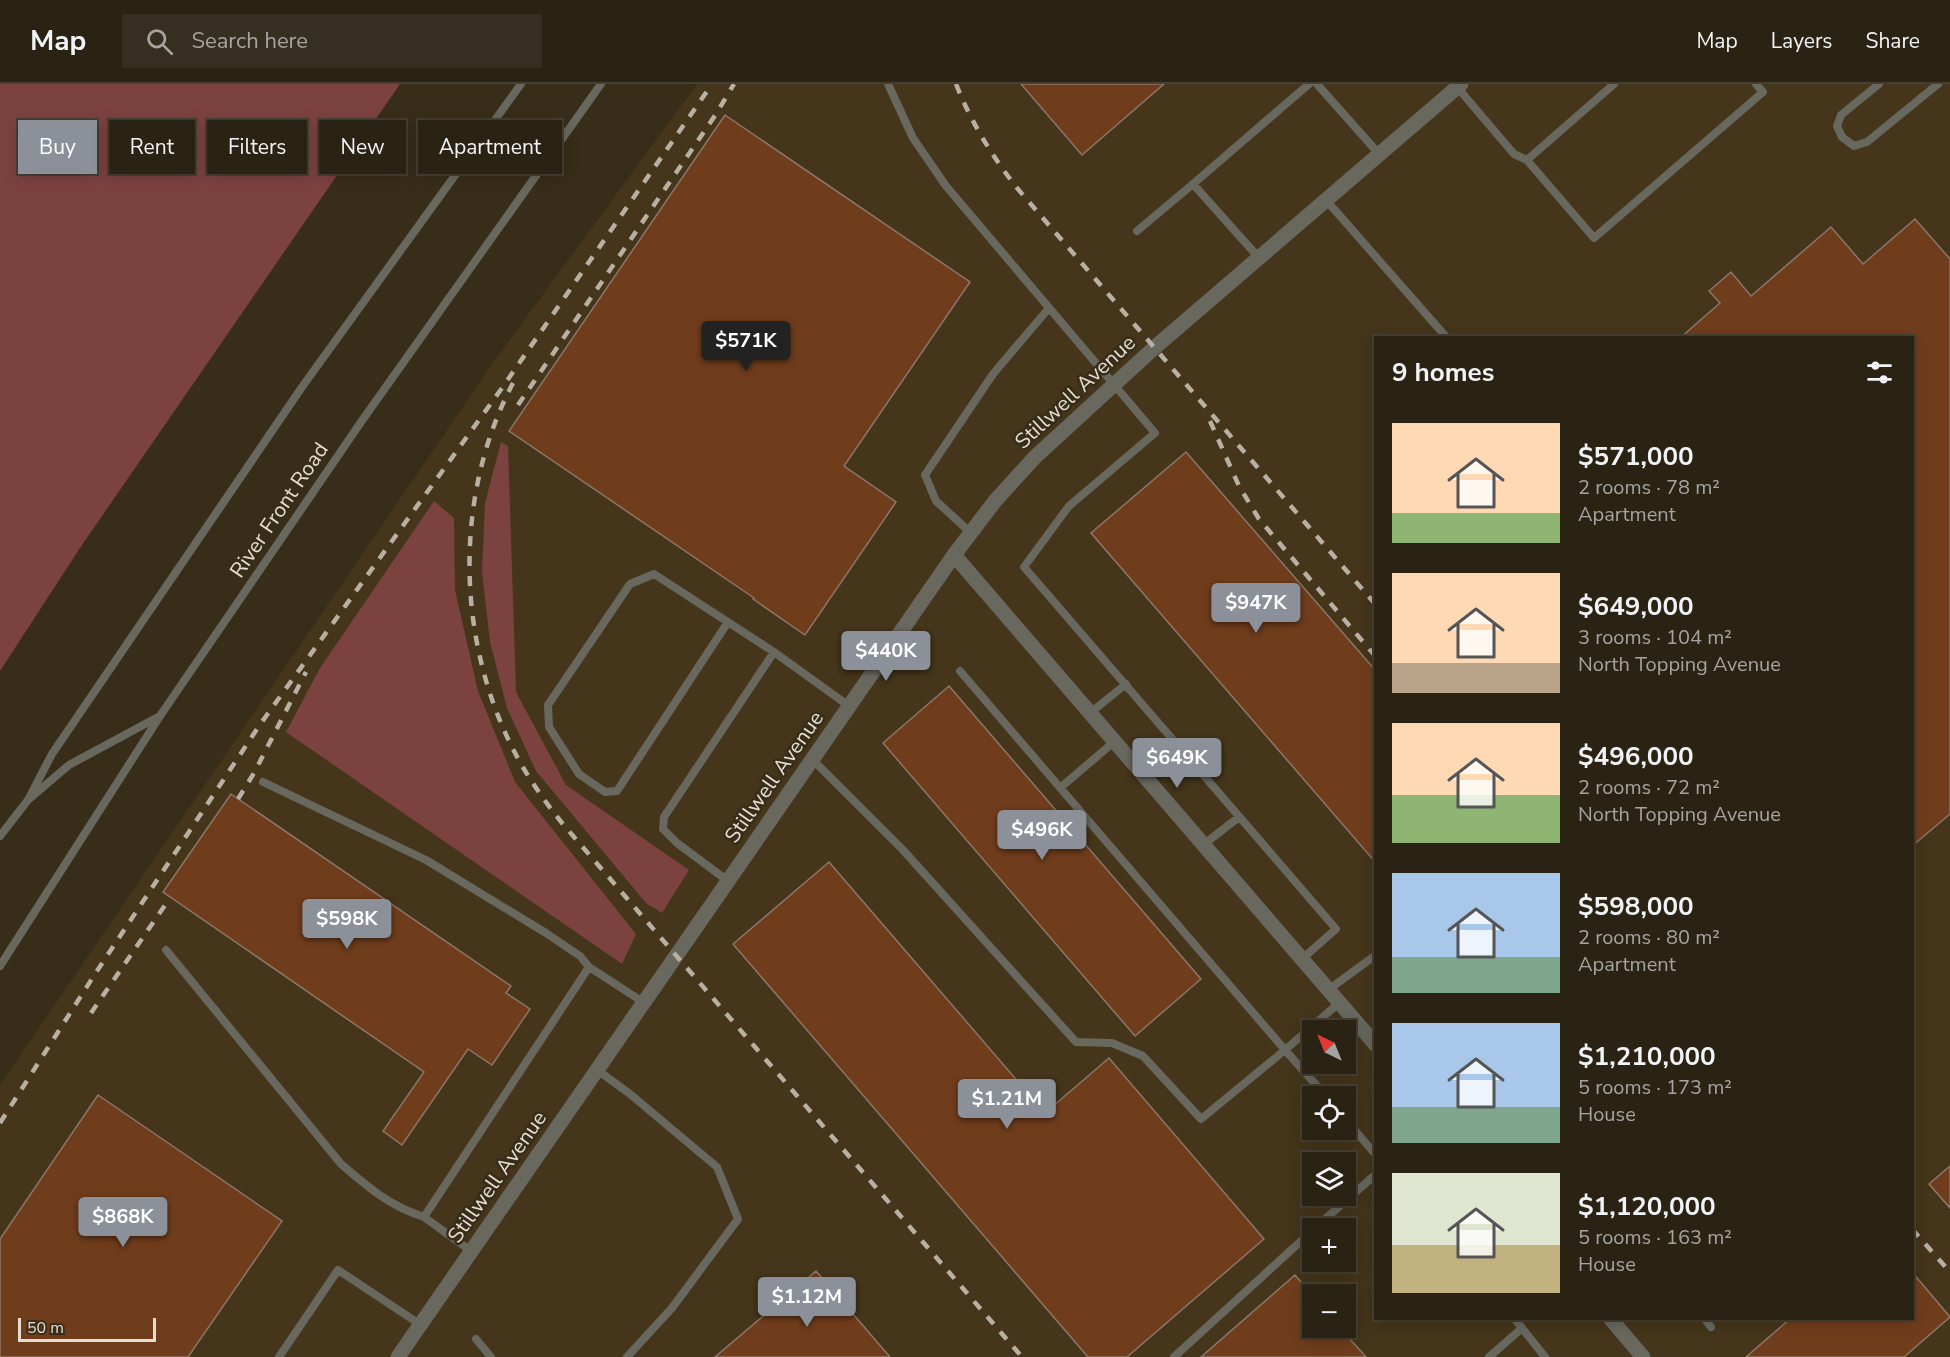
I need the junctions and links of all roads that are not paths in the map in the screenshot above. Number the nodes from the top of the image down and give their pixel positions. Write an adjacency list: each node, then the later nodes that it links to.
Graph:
1 (521, 84): 33 (lane)
2 (601, 84): 28 (lane, River Front Road)
3 (888, 84): 17 (lane)
4 (1309, 84): 13 (lane)
5 (1317, 84): 11 (lane)
6 (1614, 84): 12 (lane)
7 (1756, 84): 12 (lane)
8 (1879, 84): 9 (lane)
9 (1938, 84)
10 (1459, 86): 11 (street, Stillwell Avenue); 12 (lane)
11 (1379, 154): 14 (street, Stillwell Avenue)
12 (1527, 160)
13 (1192, 184): 15 (lane); 16 (lane)
14 (1326, 200): 16 (street, Stillwell Avenue); 18 (lane)
15 (1137, 231)
16 (1259, 258): 19 (street, Stillwell Avenue)
17 (1050, 308): 19 (lane); 20 (lane)
18 (1445, 336)
19 (1115, 384): 20 (street, Stillwell Avenue); 25 (lane)
20 (971, 533): 21 (street, Stillwell Avenue)
21 (954, 555): 26 (street, Stillwell Avenue); 27 (street)
22 (728, 622): 22 (lane); 23 (lane)
23 (774, 652): 26 (lane); 37 (lane)
24 (960, 671): 32 (lane)
25 (1126, 684): 27 (lane); 34 (lane)
26 (849, 706): 30 (street, Stillwell Avenue)
27 (1090, 713): 29 (street)
28 (160, 716): 33 (lane); 41 (lane, River Front Road)
29 (1115, 741): 32 (lane); 36 (street)
30 (812, 759): 37 (street, Stillwell Avenue); 47 (lane)
31 (262, 782): 42 (lane)
32 (1060, 788): 47 (lane)
33 (28, 800): 35 (lane)
34 (1239, 817): 36 (lane); 40 (lane)
35 (0, 836)
36 (1203, 845): 40 (street)
37 (728, 881): 44 (street, Stillwell Avenue)
38 (166, 950): 53 (lane)
39 (1374, 956): 43 (lane)
40 (1302, 959): 43 (street)
41 (0, 966)
42 (589, 967): 44 (lane); 53 (lane)
43 (1328, 990): 45 (street)
44 (643, 1002): 48 (street, Stillwell Avenue)
45 (1339, 1003): 46 (street); 47 (lane)
46 (1374, 1043)
47 (1285, 1050): 49 (lane)
48 (596, 1070): 56 (street, Stillwell Avenue); 67 (lane)
49 (1317, 1086)
50 (1356, 1132): 51 (lane)
51 (1374, 1153)
52 (1374, 1176): 54 (lane)
53 (424, 1216): 56 (lane)
54 (1327, 1218)
55 (1302, 1241): 68 (lane)
56 (471, 1251): 60 (street, Stillwell Avenue)
57 (1515, 1320): 62 (lane)
58 (1612, 1320): 71 (street)
59 (1706, 1320): 61 (lane)
60 (421, 1325): 64 (street, Stillwell Avenue); 65 (lane)
61 (1711, 1327)
62 (1521, 1329): 69 (lane); 70 (lane)
63 (476, 1339): 66 (lane)
64 (401, 1356)
65 (279, 1357)
66 (491, 1357)
67 (627, 1357)
68 (1174, 1357)
69 (1490, 1357)
70 (1545, 1357)
71 (1643, 1357)

